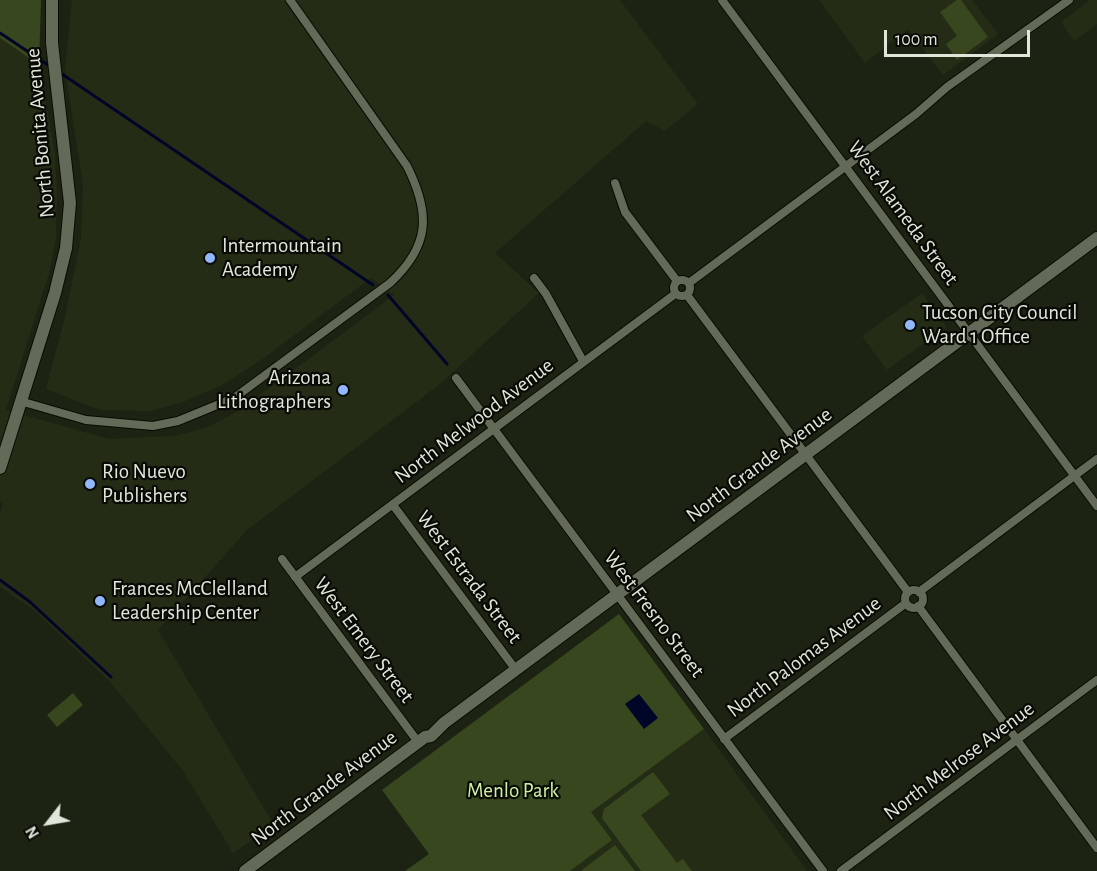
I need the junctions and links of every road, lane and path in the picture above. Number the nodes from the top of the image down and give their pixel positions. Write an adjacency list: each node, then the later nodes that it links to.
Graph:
1 (52, 0): 16 (main road, North Bonita Avenue)
2 (290, 0): 16 (street)
3 (722, 0): 5 (street, West Alameda Street)
4 (1069, 0): 5 (street)
5 (845, 166): 10 (street); 13 (street, West Alameda Street)
6 (615, 183): 9 (street)
7 (1097, 238): 13 (main road, North Grande Avenue)
8 (534, 278): 14 (street)
9 (677, 281): 10 (street); 11 (street)
10 (689, 283): 12 (street)
11 (675, 294): 12 (street); 14 (street, North Melwood Avenue)
12 (687, 295): 18 (street)
13 (969, 334): 18 (main road, North Grande Avenue); 21 (street, West Alameda Street)
14 (583, 361): 17 (street, North Melwood Avenue)
15 (456, 378): 17 (street, West Fresno Street)
16 (20, 401): 20 (main road, North Bonita Avenue)
17 (494, 429): 22 (street, North Melwood Avenue); 28 (street, West Fresno Street)
18 (806, 454): 26 (street); 28 (main road, North Grande Avenue)
19 (1097, 459): 21 (street)
20 (0, 468)
21 (1074, 476): 23 (street, West Alameda Street); 27 (street)
22 (393, 505): 25 (street, North Melwood Avenue); 31 (street, West Estrada Street)
23 (1097, 506)
24 (282, 559): 25 (street, West Emery Street)
25 (295, 577): 34 (street, West Emery Street)
26 (908, 592): 27 (street); 29 (street)
27 (919, 592): 30 (street)
28 (617, 594): 31 (main road, North Grande Avenue); 33 (street, West Fresno Street)
29 (906, 603): 30 (street); 33 (street, North Palomas Avenue)
30 (918, 606): 35 (street)
31 (516, 670): 34 (main road, North Grande Avenue)
32 (1097, 680): 35 (street, North Melrose Avenue)
33 (724, 739): 38 (street, West Fresno Street)
34 (422, 740): 37 (main road, North Grande Avenue)
35 (1018, 740): 36 (street); 39 (street, North Melrose Avenue)
36 (1097, 848)
37 (245, 871)
38 (823, 871)
39 (841, 871)

